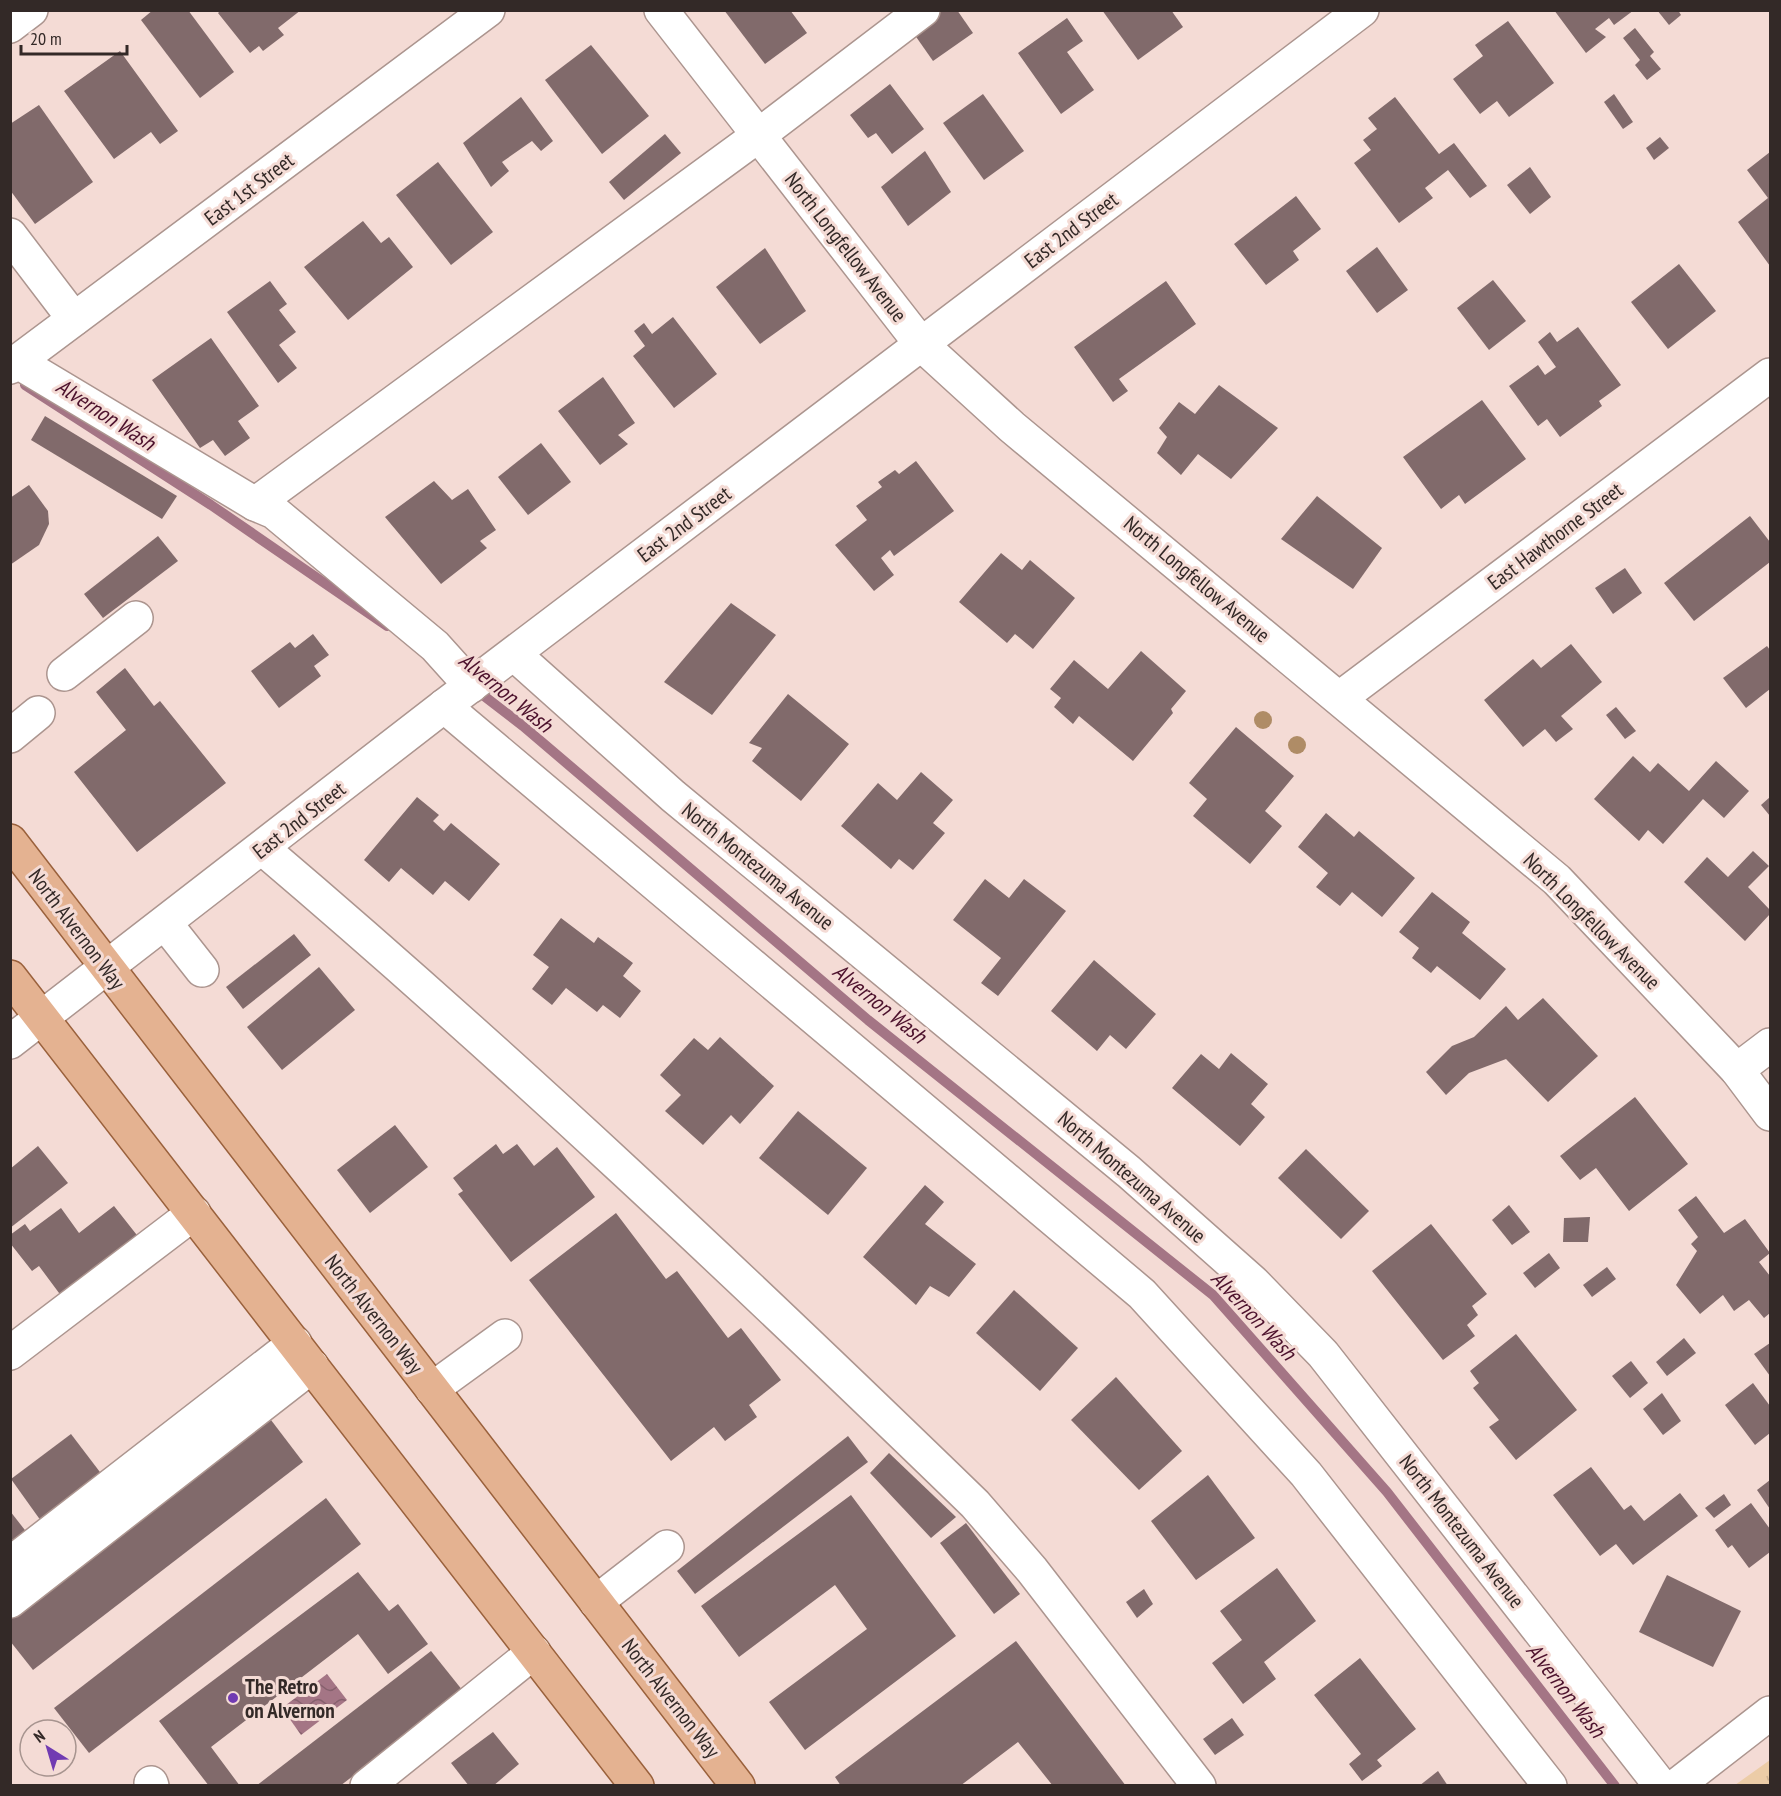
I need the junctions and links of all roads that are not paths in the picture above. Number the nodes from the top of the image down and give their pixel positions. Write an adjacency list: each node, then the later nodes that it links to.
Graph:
1 (31, 10): 6 (street)
2 (488, 10): 9 (street, East 1st Street)
3 (661, 10): 7 (street, North Longfellow Avenue)
4 (923, 10): 7 (street)
5 (1362, 10): 10 (street, East 2nd Street)
6 (10, 26)
7 (759, 135): 10 (street, North Longfellow Avenue); 13 (street)
8 (10, 235): 9 (street)
9 (74, 319): 11 (street, East 1st Street)
10 (921, 344): 15 (street, East 2nd Street); 18 (street, North Longfellow Avenue)
11 (14, 364): 13 (street)
12 (1770, 375): 18 (street, East Hawthorne Street)
13 (255, 504): 17 (street)
14 (135, 618): 16 (street)
15 (514, 654): 17 (street, East 2nd Street); 49 (street, North Montezuma Avenue)
16 (64, 674)
17 (471, 686): 19 (street, East 2nd Street)
18 (1341, 698): 31 (street, North Longfellow Avenue)
19 (444, 706): 23 (street, East 2nd Street); 48 (street)
20 (38, 713): 21 (street)
21 (10, 736)
22 (10, 841): 25 (main road, North Alvernon Way)
23 (262, 848): 24 (street, East 2nd Street); 47 (street)
24 (165, 923): 25 (street, East 2nd Street); 26 (street)
25 (107, 969): 28 (street, East 2nd Street); 37 (main road, North Alvernon Way)
26 (202, 970)
27 (10, 976): 28 (main road)
28 (43, 1018): 29 (street, East 2nd Street); 33 (main road)
29 (10, 1042)
30 (1770, 1045): 31 (street)
31 (1737, 1070): 32 (street, North Longfellow Avenue)
32 (1770, 1114)
33 (194, 1213): 35 (street); 36 (main road)
34 (505, 1336): 37 (street)
35 (10, 1353)
36 (304, 1355): 39 (street); 40 (street); 42 (main road)
37 (432, 1389): 41 (main road, North Alvernon Way)
38 (667, 1547): 41 (street)
39 (10, 1564)
40 (10, 1601)
41 (596, 1602): 46 (main road, North Alvernon Way)
42 (534, 1652): 44 (street); 45 (main road)
43 (1770, 1713): 50 (street)
44 (367, 1785)
45 (637, 1785)
46 (738, 1785)
47 (1199, 1785)
48 (1550, 1785)
49 (1661, 1785)
50 (1676, 1785)

